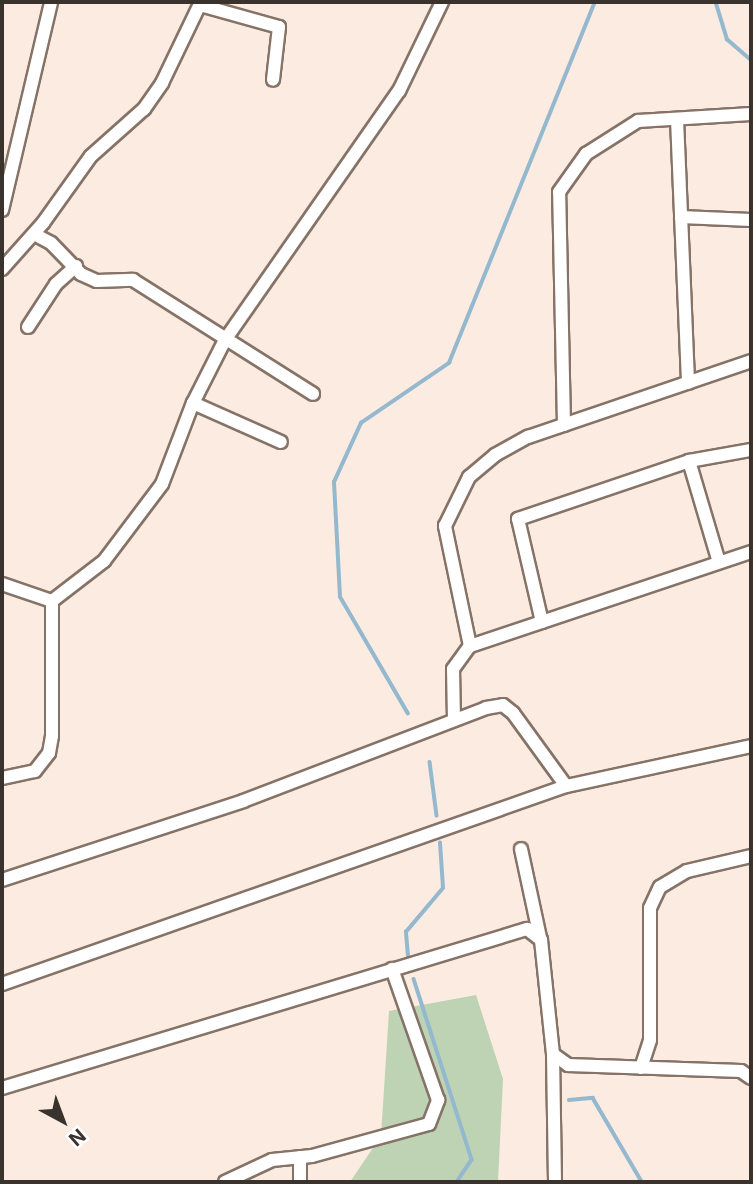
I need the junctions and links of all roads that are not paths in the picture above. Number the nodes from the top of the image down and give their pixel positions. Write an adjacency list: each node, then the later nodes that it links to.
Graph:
1 (51, 2): 7 (street)
2 (442, 2): 15 (street)
3 (201, 4): 4 (street); 11 (street)
4 (273, 80)
5 (751, 114): 6 (street)
6 (677, 119): 9 (street); 20 (street)
7 (6, 183): 8 (street)
8 (2, 210)
9 (681, 217): 10 (street); 17 (street)
10 (751, 220)
11 (34, 234): 12 (street); 13 (street)
12 (76, 266): 14 (street); 15 (street)
13 (2, 269)
14 (28, 327)
15 (225, 340): 18 (street); 19 (street)
16 (751, 361): 17 (street)
17 (688, 383): 20 (street)
18 (313, 394)
19 (193, 403): 21 (street); 27 (street)
20 (564, 425): 29 (street)
21 (281, 442)
22 (751, 450): 23 (street)
23 (689, 460): 25 (street); 28 (street)
24 (751, 552): 25 (street)
25 (719, 562): 28 (street)
26 (2, 584): 27 (street)
27 (52, 601): 32 (street)
28 (542, 622): 29 (street)
29 (470, 646): 30 (street)
30 (454, 720): 33 (street); 36 (street)
31 (751, 746): 33 (street)
32 (2, 778)
33 (566, 786): 39 (street)
34 (521, 849): 37 (street)
35 (751, 856): 41 (street)
36 (2, 880)
37 (541, 940): 38 (street); 40 (street)
38 (392, 969): 43 (street); 44 (street)
39 (2, 984)
40 (553, 1054): 41 (street); 47 (street)
41 (641, 1068): 42 (street)
42 (751, 1078)
43 (2, 1087)
44 (300, 1157): 45 (street); 46 (street)
45 (225, 1182)
46 (300, 1182)
47 (555, 1182)

